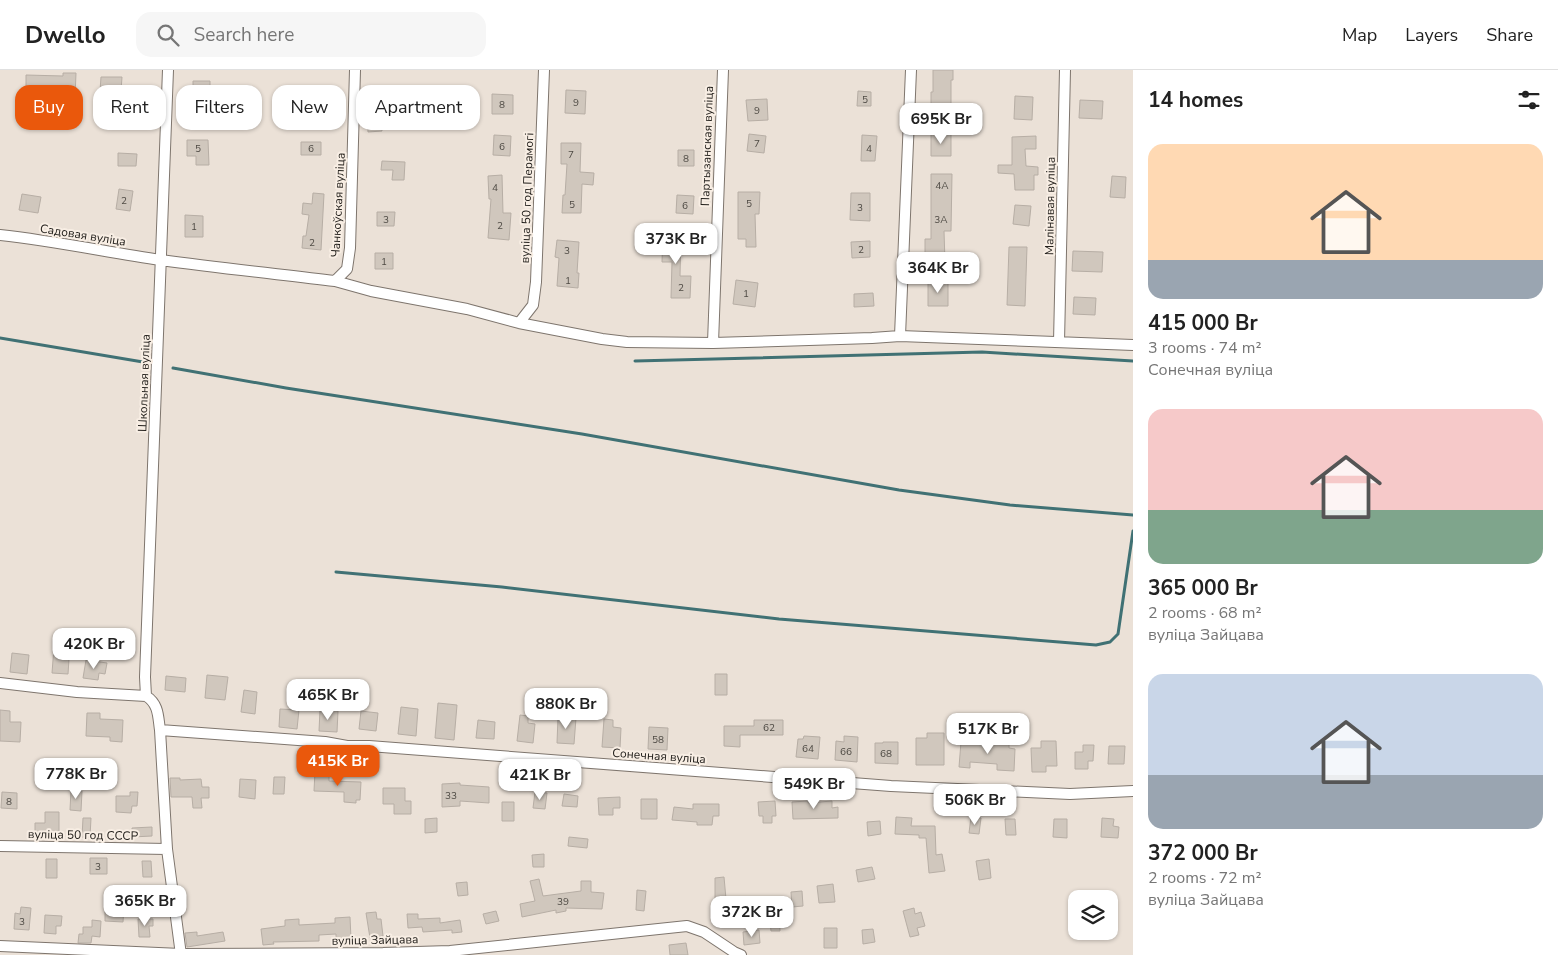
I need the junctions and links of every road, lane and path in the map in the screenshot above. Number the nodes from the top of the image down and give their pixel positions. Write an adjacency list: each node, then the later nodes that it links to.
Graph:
1 (168, 70): 8 (street, Школьная вуліца)
2 (355, 70): 9 (street, Чанкоўская вуліца)
3 (544, 70): 10 (street, вуліца 50 год Перамогі)
4 (723, 70): 13 (street, Партызанская вуліца)
5 (911, 70): 11 (street)
6 (1065, 70): 12 (street, Малінавая вуліца)
7 (0, 235): 8 (street, Садовая вуліца)
8 (162, 260): 9 (street); 16 (street, Школьная вуліца)
9 (335, 281): 10 (street)
10 (519, 323): 13 (street)
11 (900, 336): 12 (street); 13 (street)
12 (1059, 342): 14 (street)
13 (713, 343)
14 (1133, 345)
15 (0, 683): 16 (street)
16 (146, 696): 17 (street)
17 (160, 730): 18 (street, Сонечная вуліца); 20 (street)
18 (1133, 791)
19 (0, 846): 20 (street, вуліца 50 год СССР)
20 (166, 849): 22 (street)
21 (0, 946): 22 (street, вуліца Зайцава)
22 (181, 954): 23 (street, вуліца Зайцава)
23 (741, 955)

